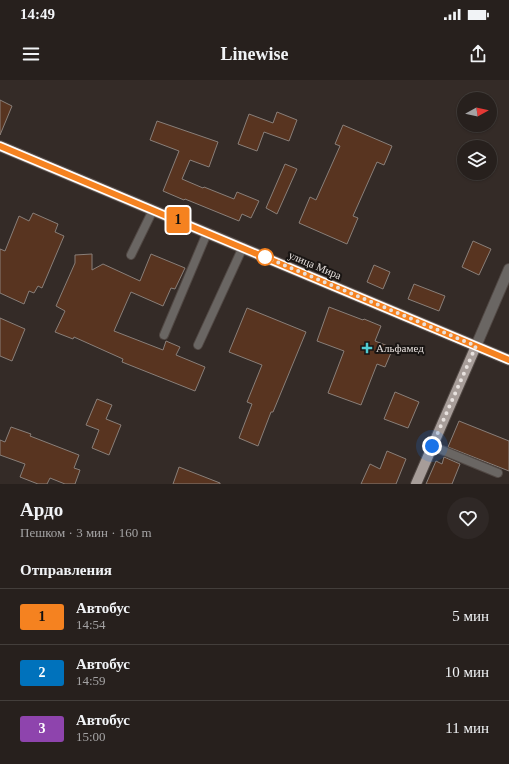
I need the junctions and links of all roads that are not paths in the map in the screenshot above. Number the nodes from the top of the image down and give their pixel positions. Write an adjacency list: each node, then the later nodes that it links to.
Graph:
1 (0, 146): 2 (main road, улица Мира)
2 (153, 210): 3 (main road, улица Мира); 5 (lane)
3 (207, 233): 4 (main road, улица Мира); 7 (lane)
4 (243, 247): 8 (lane); 9 (main road, улица Мира)
5 (132, 255)
6 (509, 269): 9 (street)
7 (164, 335)
8 (198, 345)
9 (476, 346): 10 (main road, улица Мира); 11 (main road)
10 (509, 360)
11 (432, 446): 12 (lane); 13 (main road)
12 (498, 473)
13 (416, 484)

